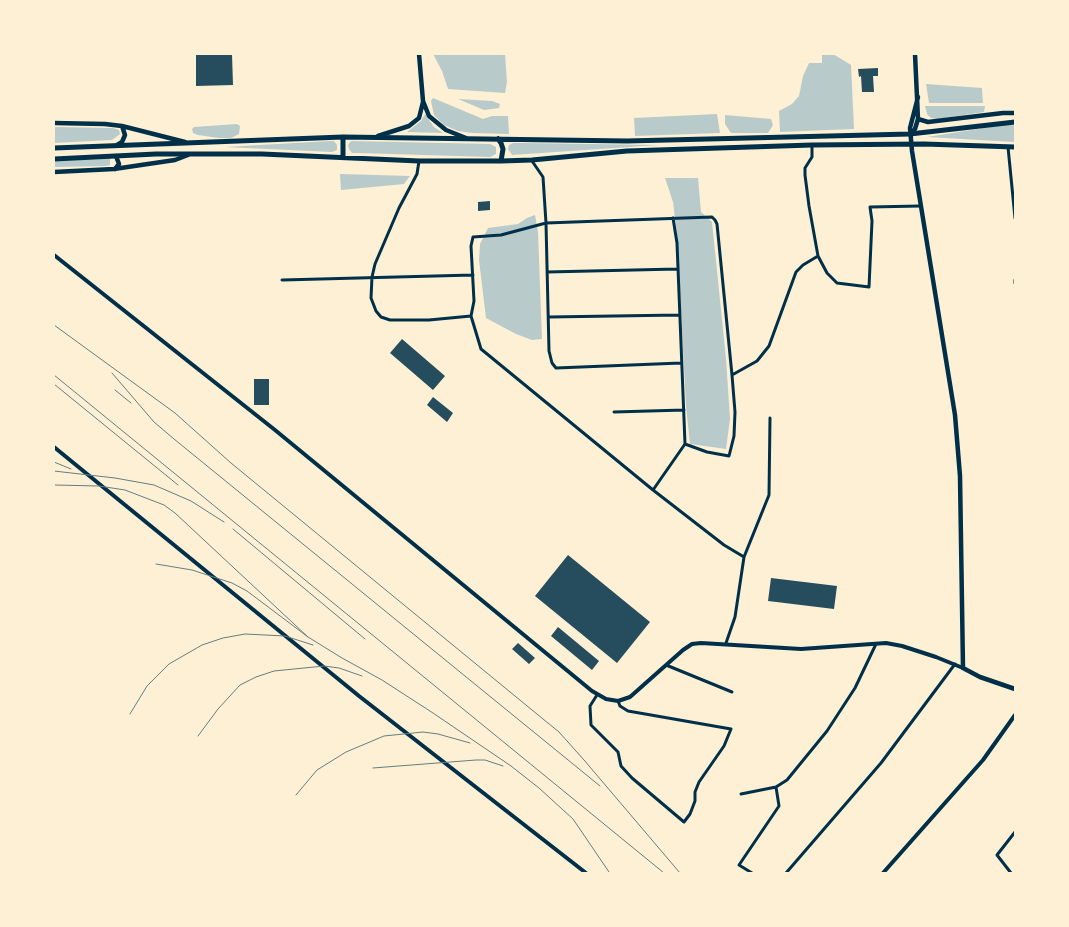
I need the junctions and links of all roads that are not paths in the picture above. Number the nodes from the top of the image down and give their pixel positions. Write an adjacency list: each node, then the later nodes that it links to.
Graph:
1 (419, 54): 4 (main road)
2 (916, 54): 3 (main road)
3 (918, 97): 6 (main road); 10 (main road)
4 (424, 101): 11 (main road); 13 (main road)
5 (1015, 113): 6 (main road)
6 (918, 119): 10 (main road)
7 (1015, 122): 10 (main road)
8 (54, 123): 9 (main road)
9 (122, 126): 16 (main road); 18 (main road)
10 (910, 134): 14 (main road); 17 (main road)
11 (378, 136): 12 (main road); 13 (main road)
12 (343, 137): 15 (main road); 26 (main road)
13 (466, 138): 14 (main road)
14 (498, 139): 30 (main road)
15 (206, 142): 16 (main road); 24 (main road)
16 (190, 143): 18 (main road)
17 (911, 144): 19 (main road); 20 (main road); 35 (main road)
18 (118, 145): 22 (main road)
19 (812, 145): 28 (main road); 40 (street)
20 (1008, 147): 21 (main road); 34 (street)
21 (1015, 147)
22 (54, 148)
23 (190, 154): 24 (main road); 25 (main road); 31 (main road)
24 (207, 154): 26 (main road)
25 (116, 156): 27 (main road); 31 (main road)
26 (343, 157): 29 (main road)
27 (54, 158)
28 (532, 160): 30 (main road); 38 (street)
29 (419, 161): 30 (main road); 44 (street)
30 (501, 161)
31 (114, 169): 32 (main road)
32 (54, 172)
33 (1015, 173): 34 (street)
34 (1010, 174): 37 (street)
35 (920, 206): 40 (street); 62 (main road)
36 (673, 218): 38 (street); 41 (street); 50 (street)
37 (1015, 218)
38 (546, 222): 42 (street); 43 (street)
39 (54, 255): 65 (street)
40 (818, 256): 50 (street)
41 (677, 269): 42 (street); 46 (street)
42 (547, 272): 48 (street)
43 (473, 275): 44 (street); 47 (street)
44 (372, 277): 45 (street); 47 (street)
45 (282, 280)
46 (679, 315): 48 (street); 49 (street)
47 (471, 316): 56 (street)
48 (549, 317): 49 (street)
49 (681, 363): 51 (street)
50 (732, 375): 54 (street)
51 (684, 410): 52 (street); 54 (street)
52 (614, 412)
53 (770, 418): 57 (street)
54 (685, 444): 56 (street)
55 (54, 447): 71 (street)
56 (653, 490): 57 (street)
57 (744, 558): 58 (street)
58 (726, 643): 59 (street); 61 (street)
59 (876, 644): 60 (street); 68 (street)
60 (955, 664): 62 (street); 73 (street)
61 (666, 665): 64 (street); 66 (street)
62 (963, 668): 63 (main road)
63 (1015, 689)
64 (732, 692)
65 (597, 695): 66 (street); 66 (street)
66 (618, 702)
67 (1015, 715): 74 (street)
68 (776, 787): 69 (street); 72 (street)
69 (741, 794)
70 (1015, 832): 75 (street)
71 (586, 873)
72 (752, 873)
73 (786, 873)
74 (883, 873)
75 (1012, 873)

